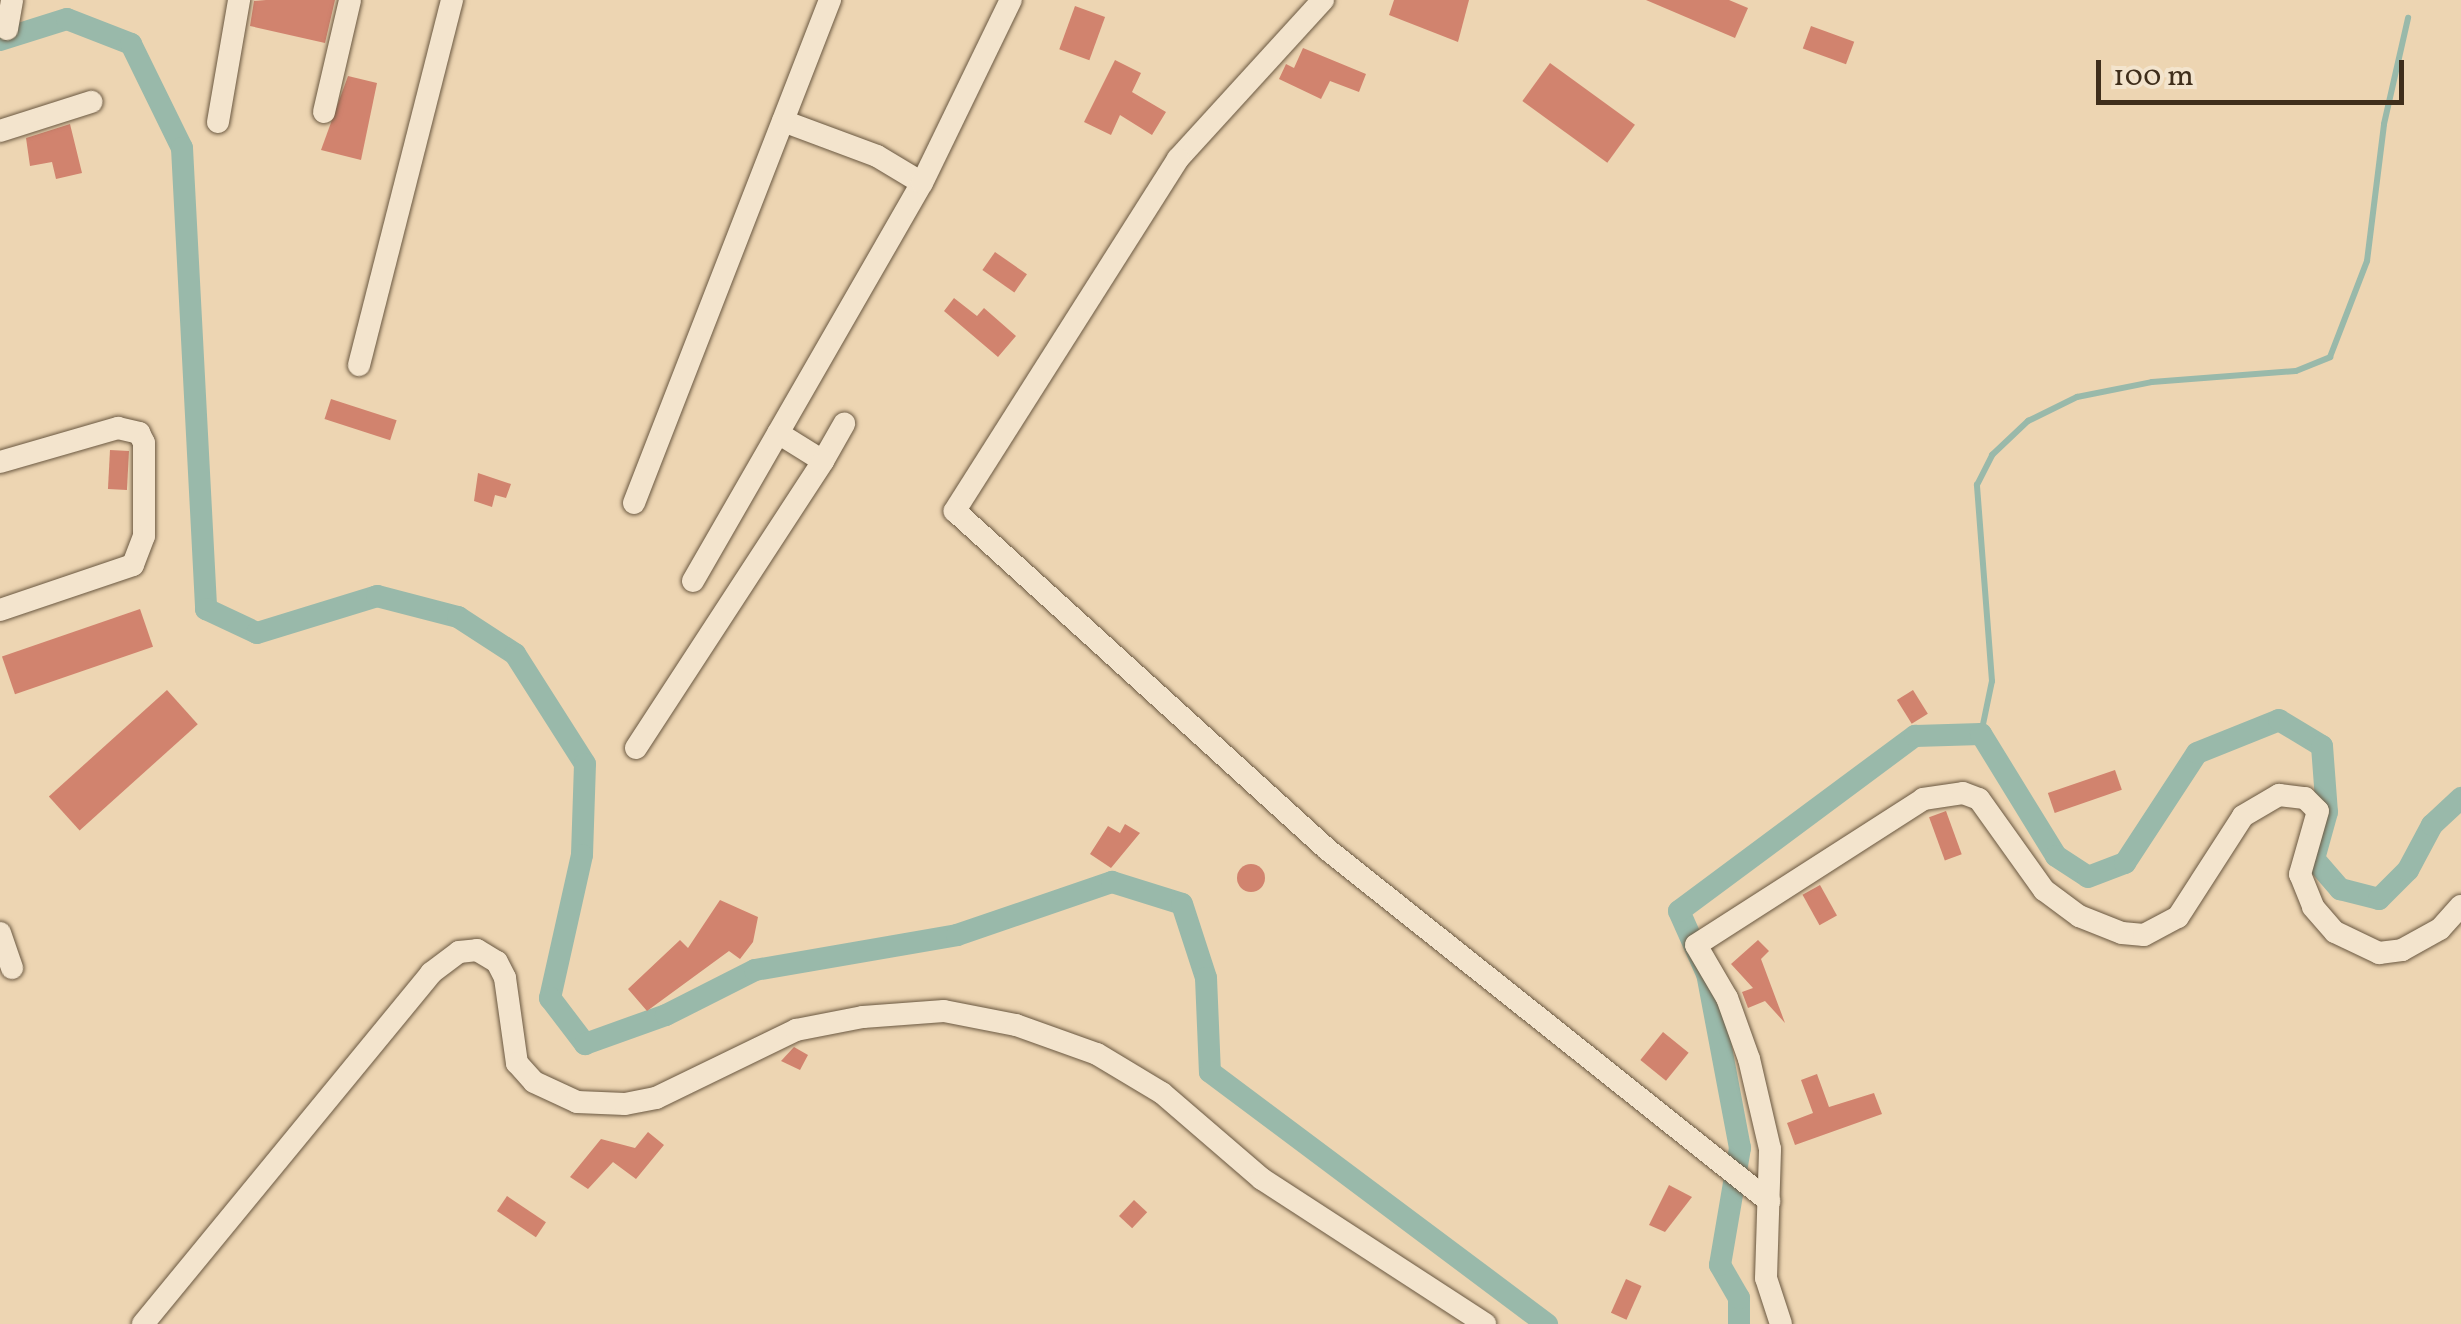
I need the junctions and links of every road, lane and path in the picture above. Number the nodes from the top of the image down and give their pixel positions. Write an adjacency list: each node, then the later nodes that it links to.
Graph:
1 (12, 0): 8 (street)
2 (238, 0): 12 (street)
3 (350, 0): 10 (street)
4 (452, 0): 15 (street)
5 (830, 0): 11 (street)
6 (1011, 0): 14 (street)
7 (1322, 0): 27 (street)
8 (6, 29)
9 (91, 102): 13 (street)
10 (324, 112)
11 (783, 121): 14 (street); 20 (street)
12 (218, 122)
13 (0, 131)
14 (922, 183): 17 (street)
15 (359, 366)
16 (844, 424): 18 (street)
17 (778, 433): 18 (street); 21 (street)
18 (823, 461): 23 (street)
19 (0, 462): 22 (street)
20 (634, 503)
21 (693, 581)
22 (0, 610)
23 (636, 748)
24 (2461, 906): 27 (street)
25 (0, 933): 26 (street)
26 (12, 968)
27 (1768, 1201): 30 (street)
28 (143, 1324): 29 (street)
29 (1485, 1324)
30 (1782, 1324)

